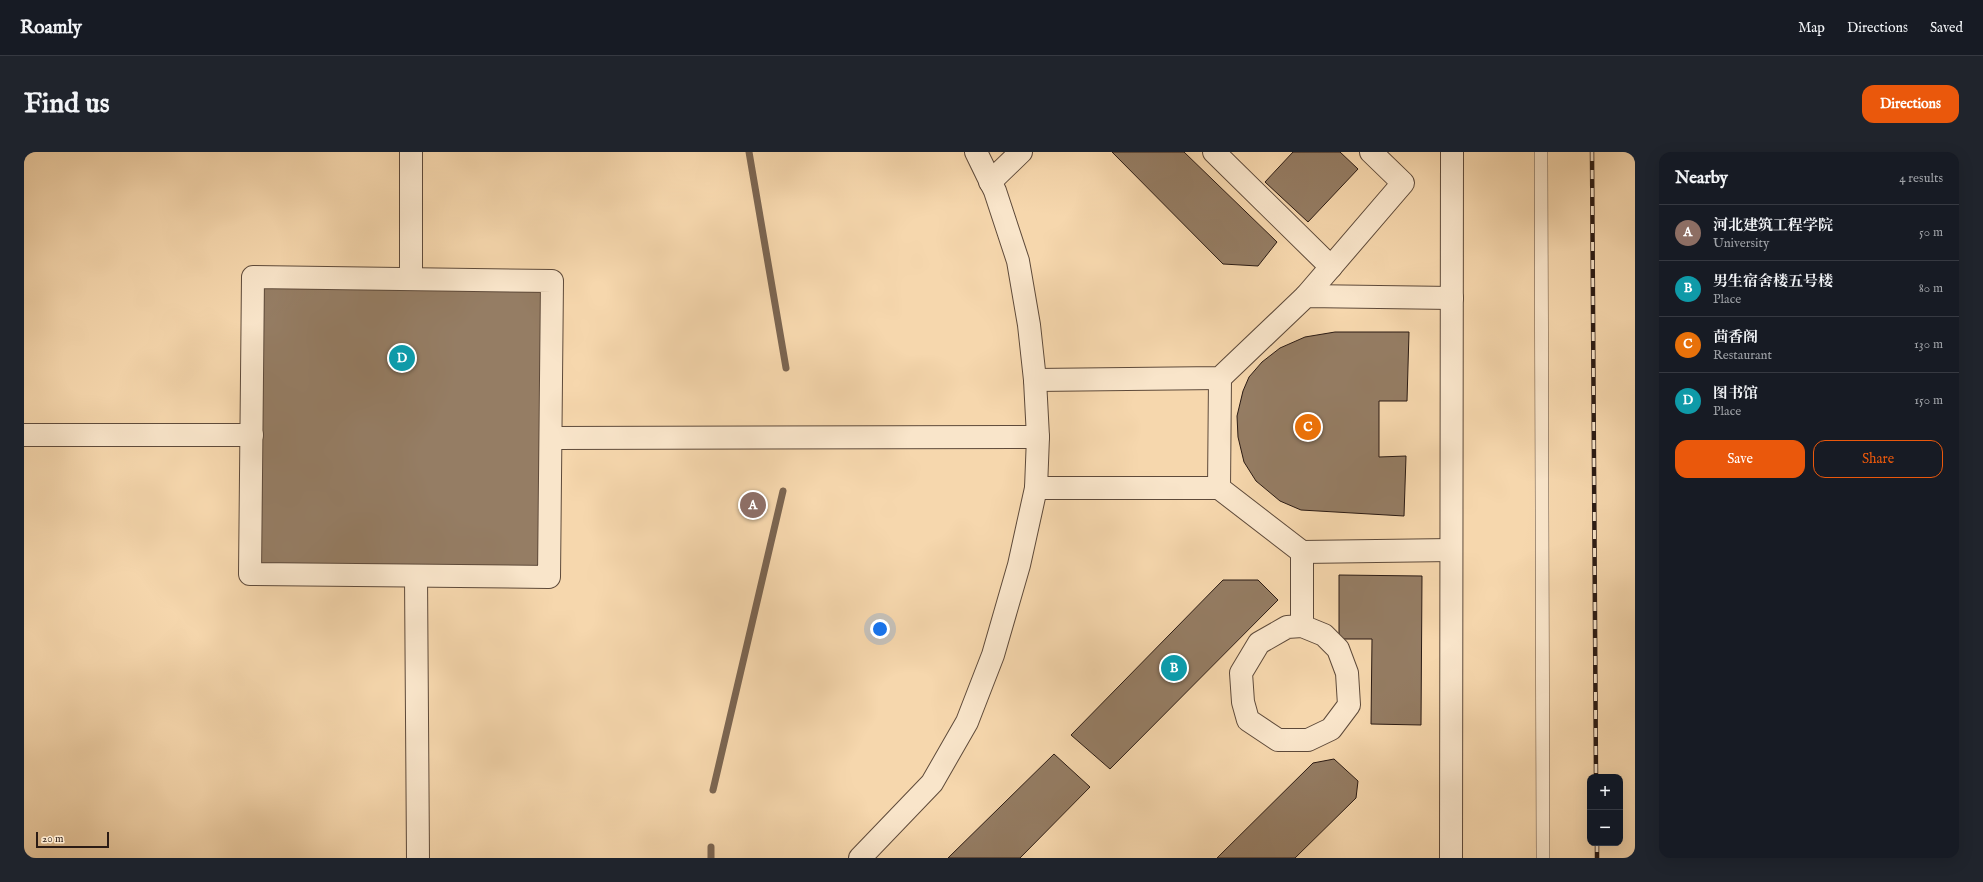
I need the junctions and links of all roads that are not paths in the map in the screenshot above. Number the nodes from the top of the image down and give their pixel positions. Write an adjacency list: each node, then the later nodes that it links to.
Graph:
1 (411, 152): 10 (street)
2 (976, 152): 8 (street)
3 (1021, 152): 8 (street)
4 (1214, 152): 9 (street)
5 (1371, 152): 9 (street)
6 (1452, 152): 12 (street)
7 (1541, 152): 28 (lane)
8 (990, 182): 14 (street)
9 (1331, 267): 11 (street)
10 (411, 279): 16 (street); 18 (street)
11 (1306, 296): 12 (street); 13 (street)
12 (1452, 298): 21 (street)
13 (1220, 378): 14 (street); 20 (street)
14 (1035, 380): 17 (street)
15 (24, 435): 16 (street)
16 (252, 435): 23 (street)
17 (1038, 437): 18 (street); 19 (street)
18 (552, 438): 23 (street)
19 (1036, 488): 20 (street); 26 (street)
20 (1219, 488): 22 (street)
21 (1451, 550): 22 (street); 27 (street)
22 (1302, 552): 24 (street)
23 (416, 576): 25 (street)
24 (1302, 626): 24 (street)
25 (418, 858)
26 (860, 858)
27 (1451, 858)
28 (1544, 858)

